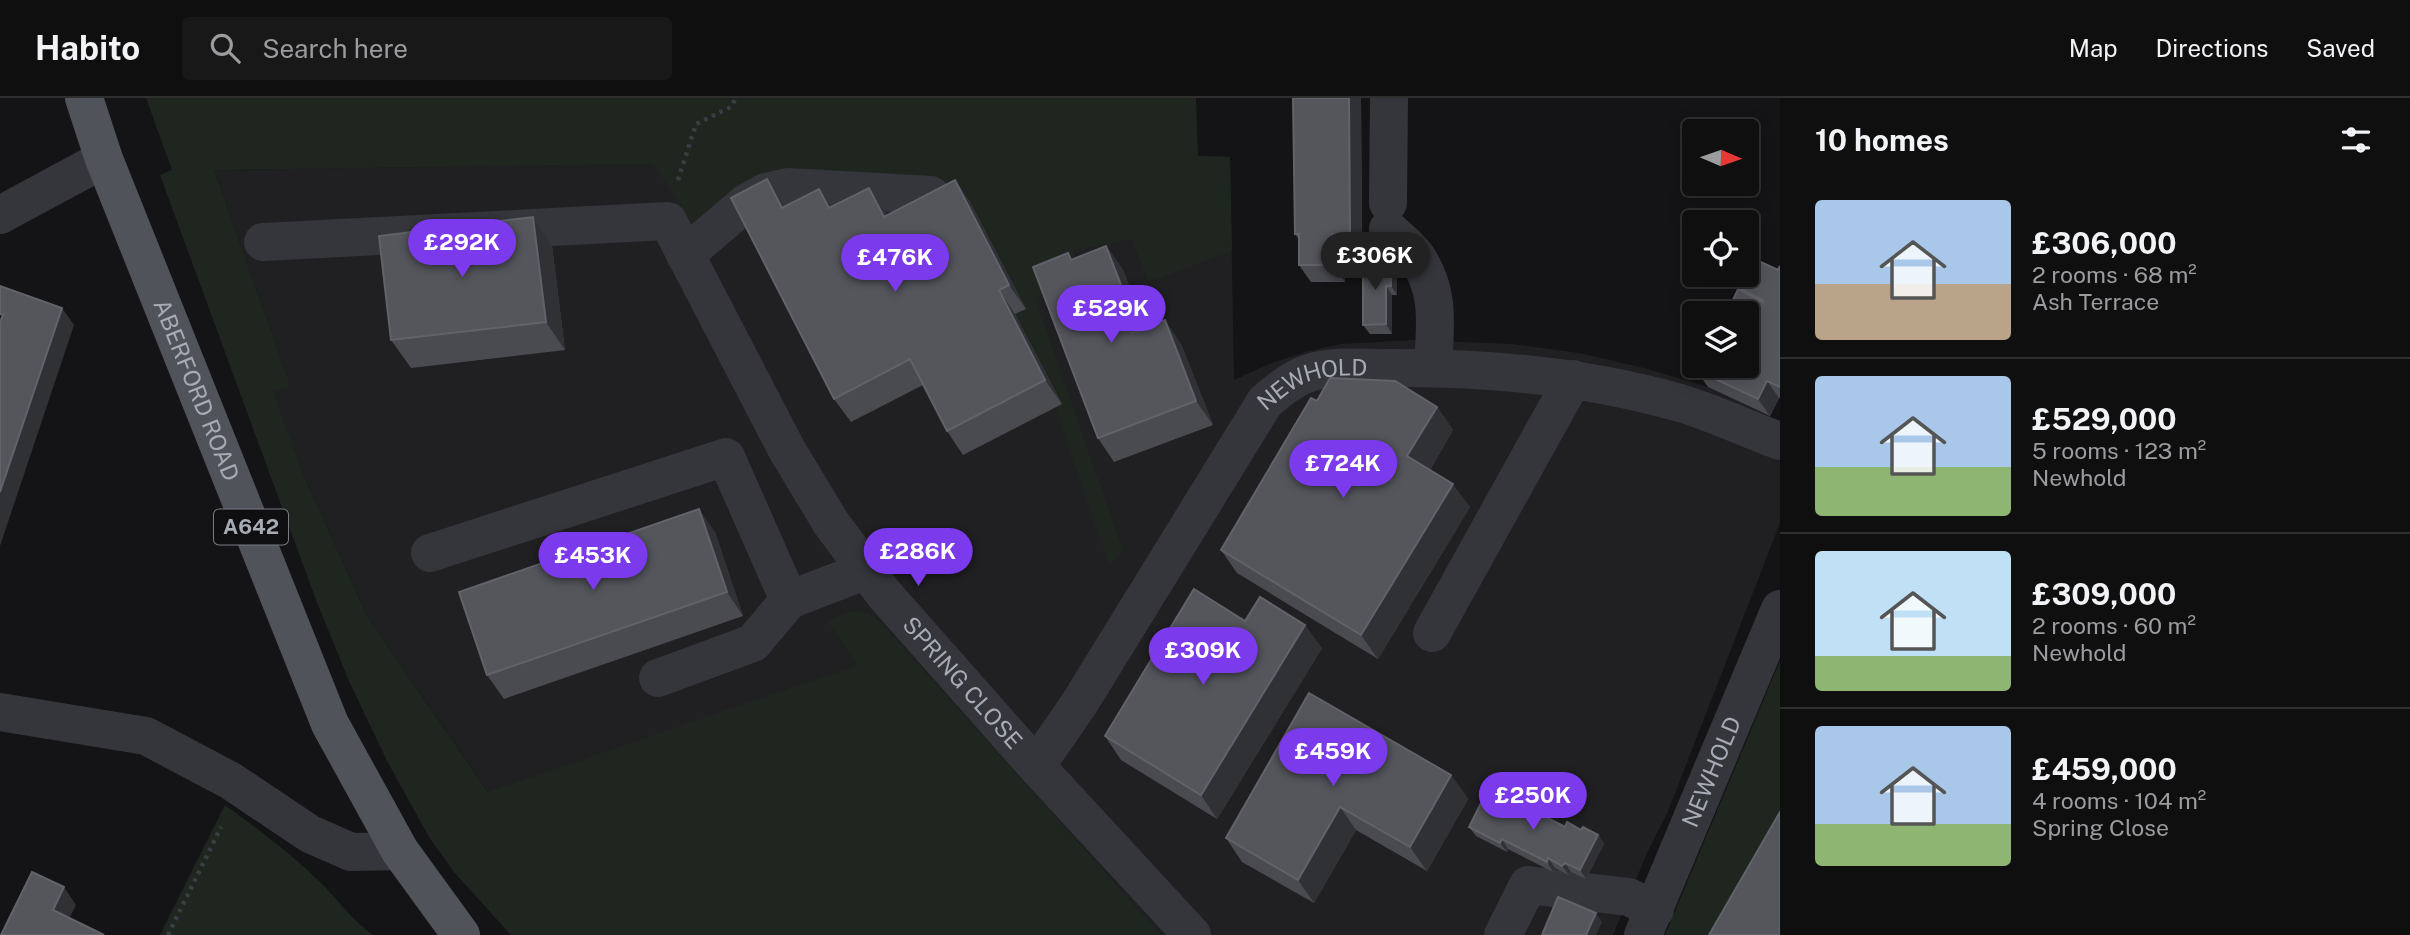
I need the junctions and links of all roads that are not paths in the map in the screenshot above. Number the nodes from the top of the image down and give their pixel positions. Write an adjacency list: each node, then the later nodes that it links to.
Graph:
1 (84, 98): 3 (main road, ABERFORD ROAD / A642)
2 (1389, 98): 8 (street)
3 (104, 159): 5 (street); 19 (main road, ABERFORD ROAD / A642)
4 (931, 195): 7 (street)
5 (0, 215)
6 (263, 242): 7 (street, SPRING CLOSE)
7 (685, 255): 12 (street, SPRING CLOSE)
8 (1433, 367): 9 (street, NEWHOLD); 18 (street, NEWHOLD)
9 (1573, 379): 10 (street, NEWHOLD); 15 (street)
10 (1780, 441)
11 (430, 552): 13 (street)
12 (867, 570): 13 (street); 18 (street, SPRING CLOSE)
13 (789, 600): 16 (street)
14 (1780, 609): 20 (street, NEWHOLD)
15 (1432, 633)
16 (658, 678)
17 (0, 712): 19 (street)
18 (1036, 766): 22 (street, SPRING CLOSE)
19 (400, 851): 21 (main road, ABERFORD ROAD / A642)
20 (1649, 923): 23 (street)
21 (461, 935)
22 (1192, 935)
23 (1503, 935)

